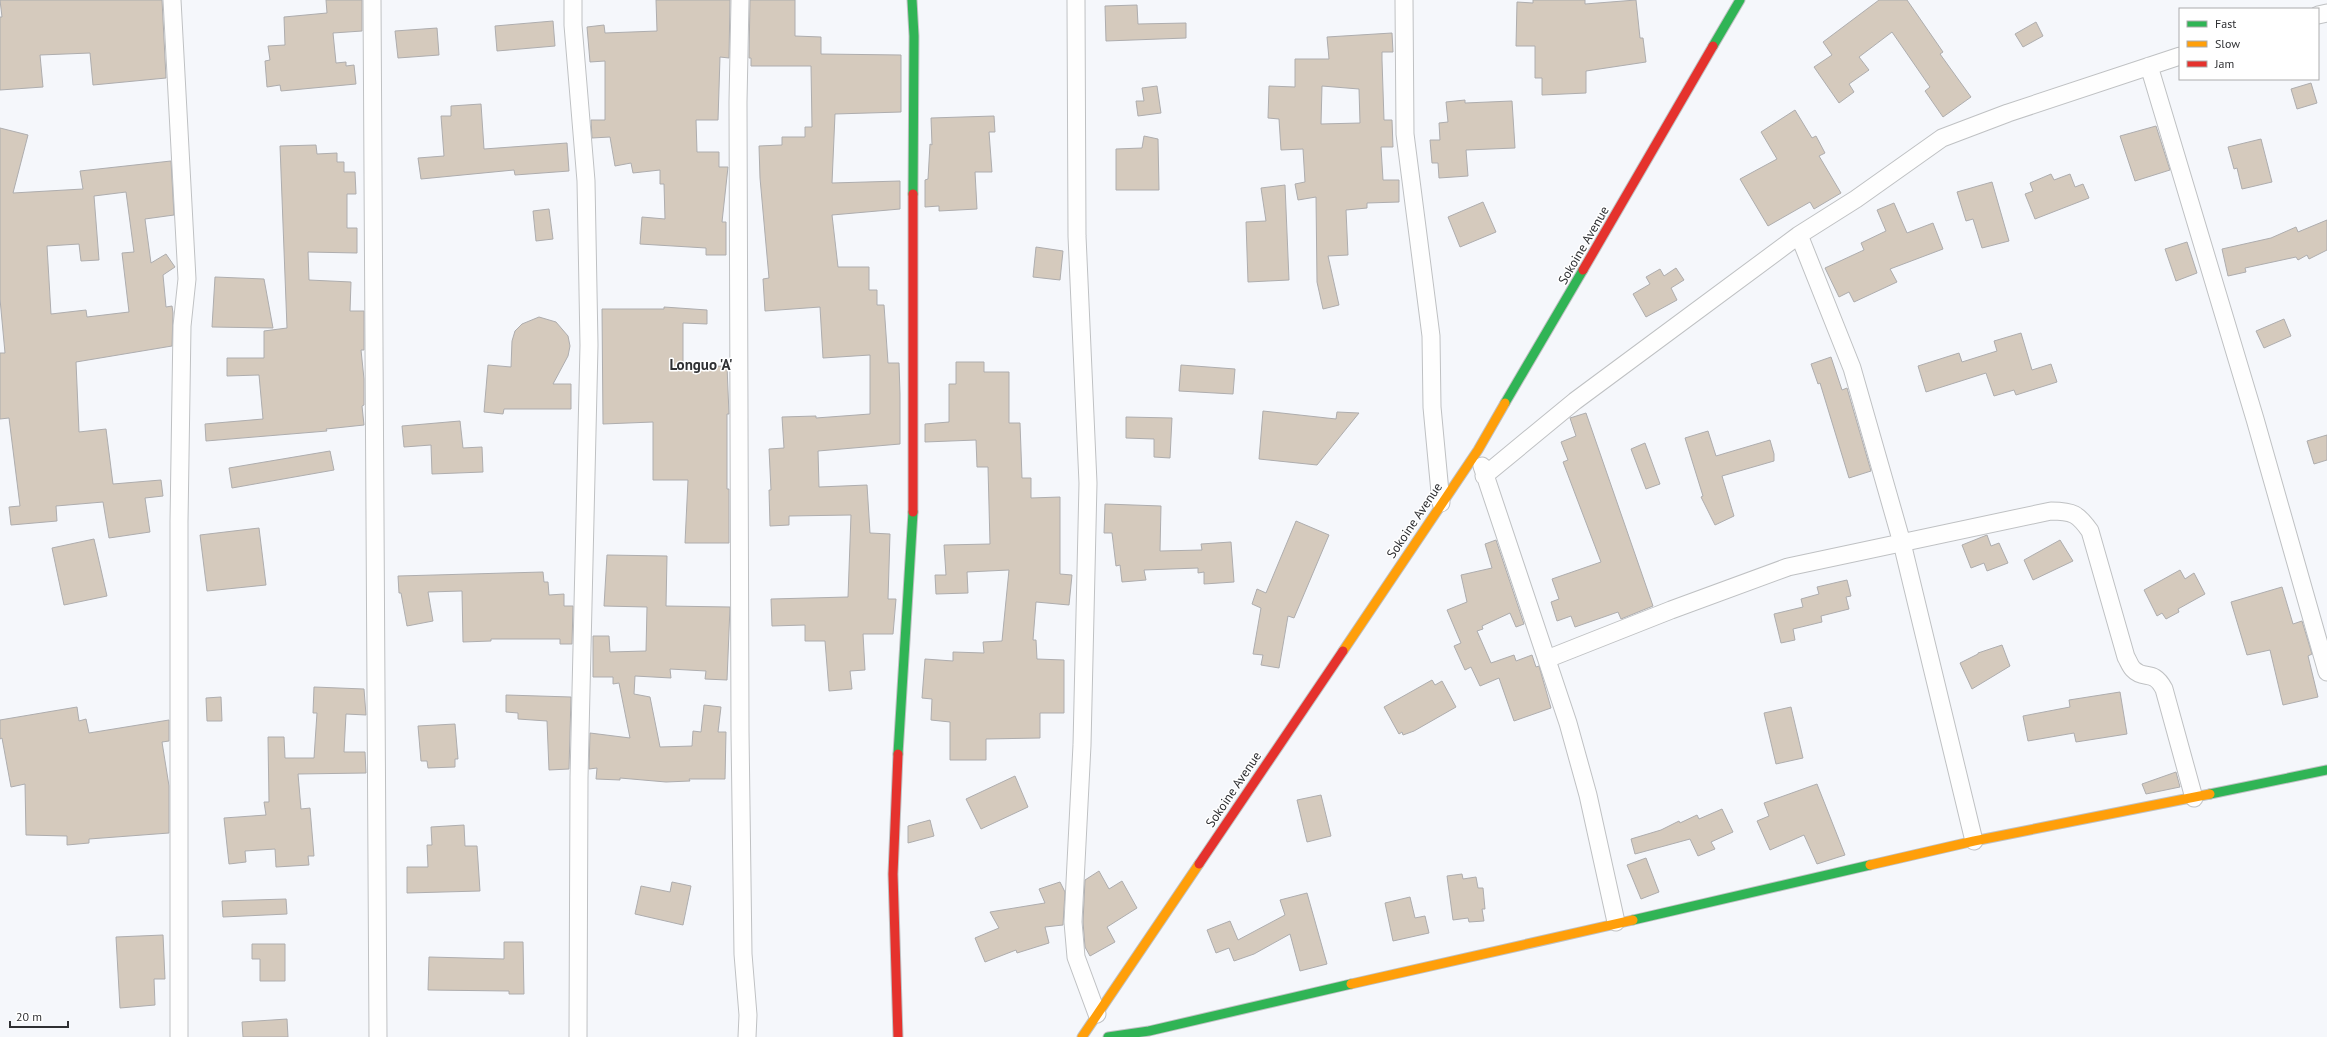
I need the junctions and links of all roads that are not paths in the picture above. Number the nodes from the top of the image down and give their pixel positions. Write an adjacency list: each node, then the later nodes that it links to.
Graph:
1 (172, 0): 24 (street)
2 (372, 0): 25 (street)
3 (573, 0): 26 (street)
4 (740, 0): 27 (street)
5 (912, 0): 28 (street)
6 (1076, 0): 22 (street)
7 (1404, 0): 14 (street)
8 (1740, 0): 12 (street, Sokoine Avenue)
9 (2179, 56): 10 (street)
10 (2148, 66): 11 (street); 17 (street)
11 (1799, 235): 13 (street); 15 (street)
12 (1478, 450): 13 (street); 14 (street, Sokoine Avenue)
13 (1484, 476): 16 (street)
14 (1441, 504): 22 (street, Sokoine Avenue)
15 (1902, 543): 16 (street); 19 (street); 20 (street)
16 (1547, 659): 21 (street)
17 (2327, 672)
18 (2327, 770): 19 (street)
19 (2194, 798): 20 (street)
20 (1974, 841): 21 (street)
21 (1616, 922): 23 (street)
22 (1097, 1014): 29 (street, Sokoine Avenue)
23 (1150, 1034): 30 (street)
24 (179, 1037)
25 (378, 1037)
26 (578, 1037)
27 (747, 1037)
28 (898, 1037)
29 (1082, 1037)
30 (1108, 1037)

